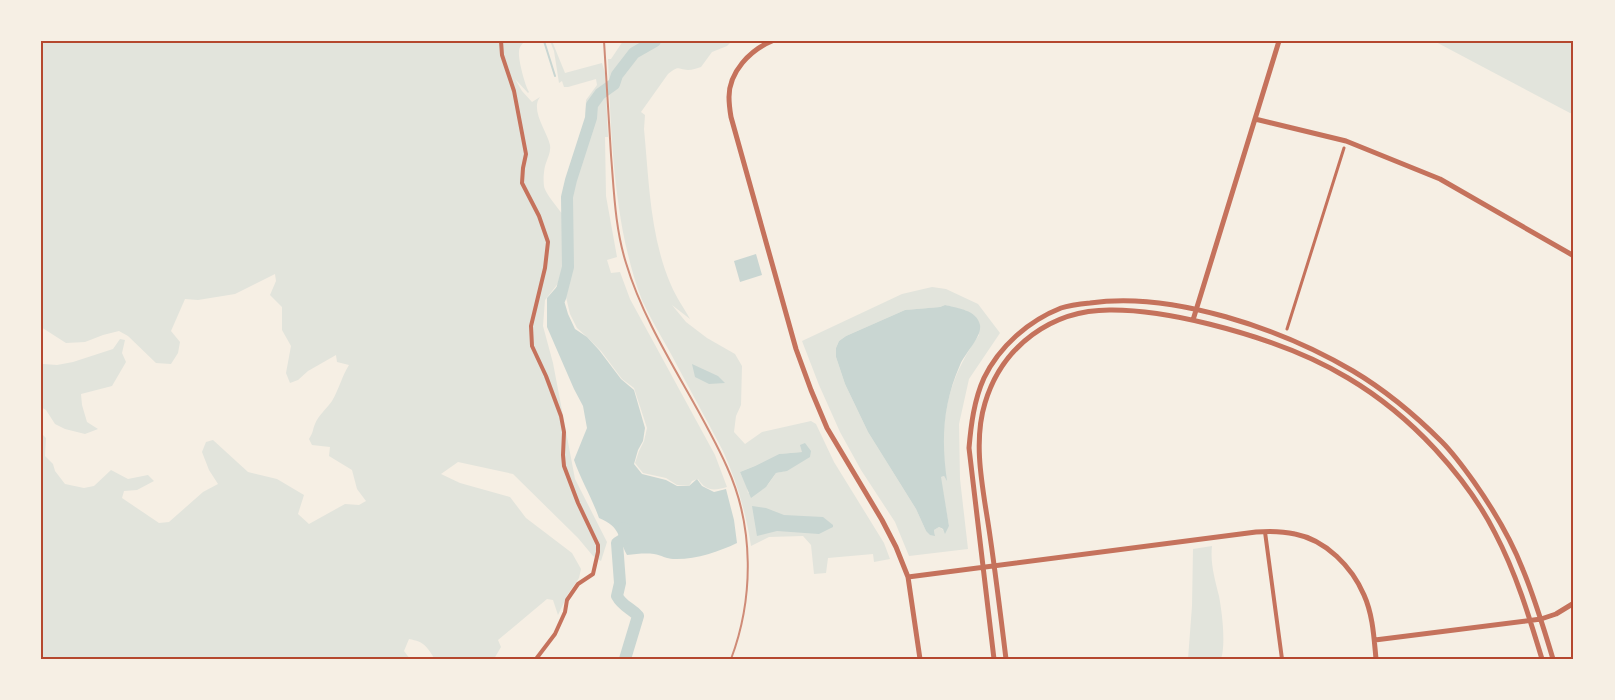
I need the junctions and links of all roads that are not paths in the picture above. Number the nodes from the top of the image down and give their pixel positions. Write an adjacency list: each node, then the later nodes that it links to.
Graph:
1 (501, 41): 18 (street)
2 (772, 41): 13 (street)
3 (1279, 41): 4 (street)
4 (1255, 119): 6 (street); 7 (street)
5 (1344, 148): 9 (street)
6 (1574, 256)
7 (1196, 309): 8 (street); 12 (street); 15 (street)
8 (1193, 320): 11 (street); 16 (street)
9 (1287, 329)
10 (1265, 532): 11 (street); 17 (street); 22 (street)
11 (994, 565): 12 (street); 21 (street)
12 (982, 567): 13 (street); 20 (street)
13 (908, 577): 19 (street)
14 (1574, 603): 15 (street)
15 (1541, 619): 16 (street); 25 (street)
16 (1530, 620): 17 (street); 24 (street)
17 (1374, 640): 23 (street)
18 (536, 659)
19 (920, 659)
20 (994, 659)
21 (1006, 659)
22 (1282, 659)
23 (1376, 659)
24 (1542, 659)
25 (1553, 659)

